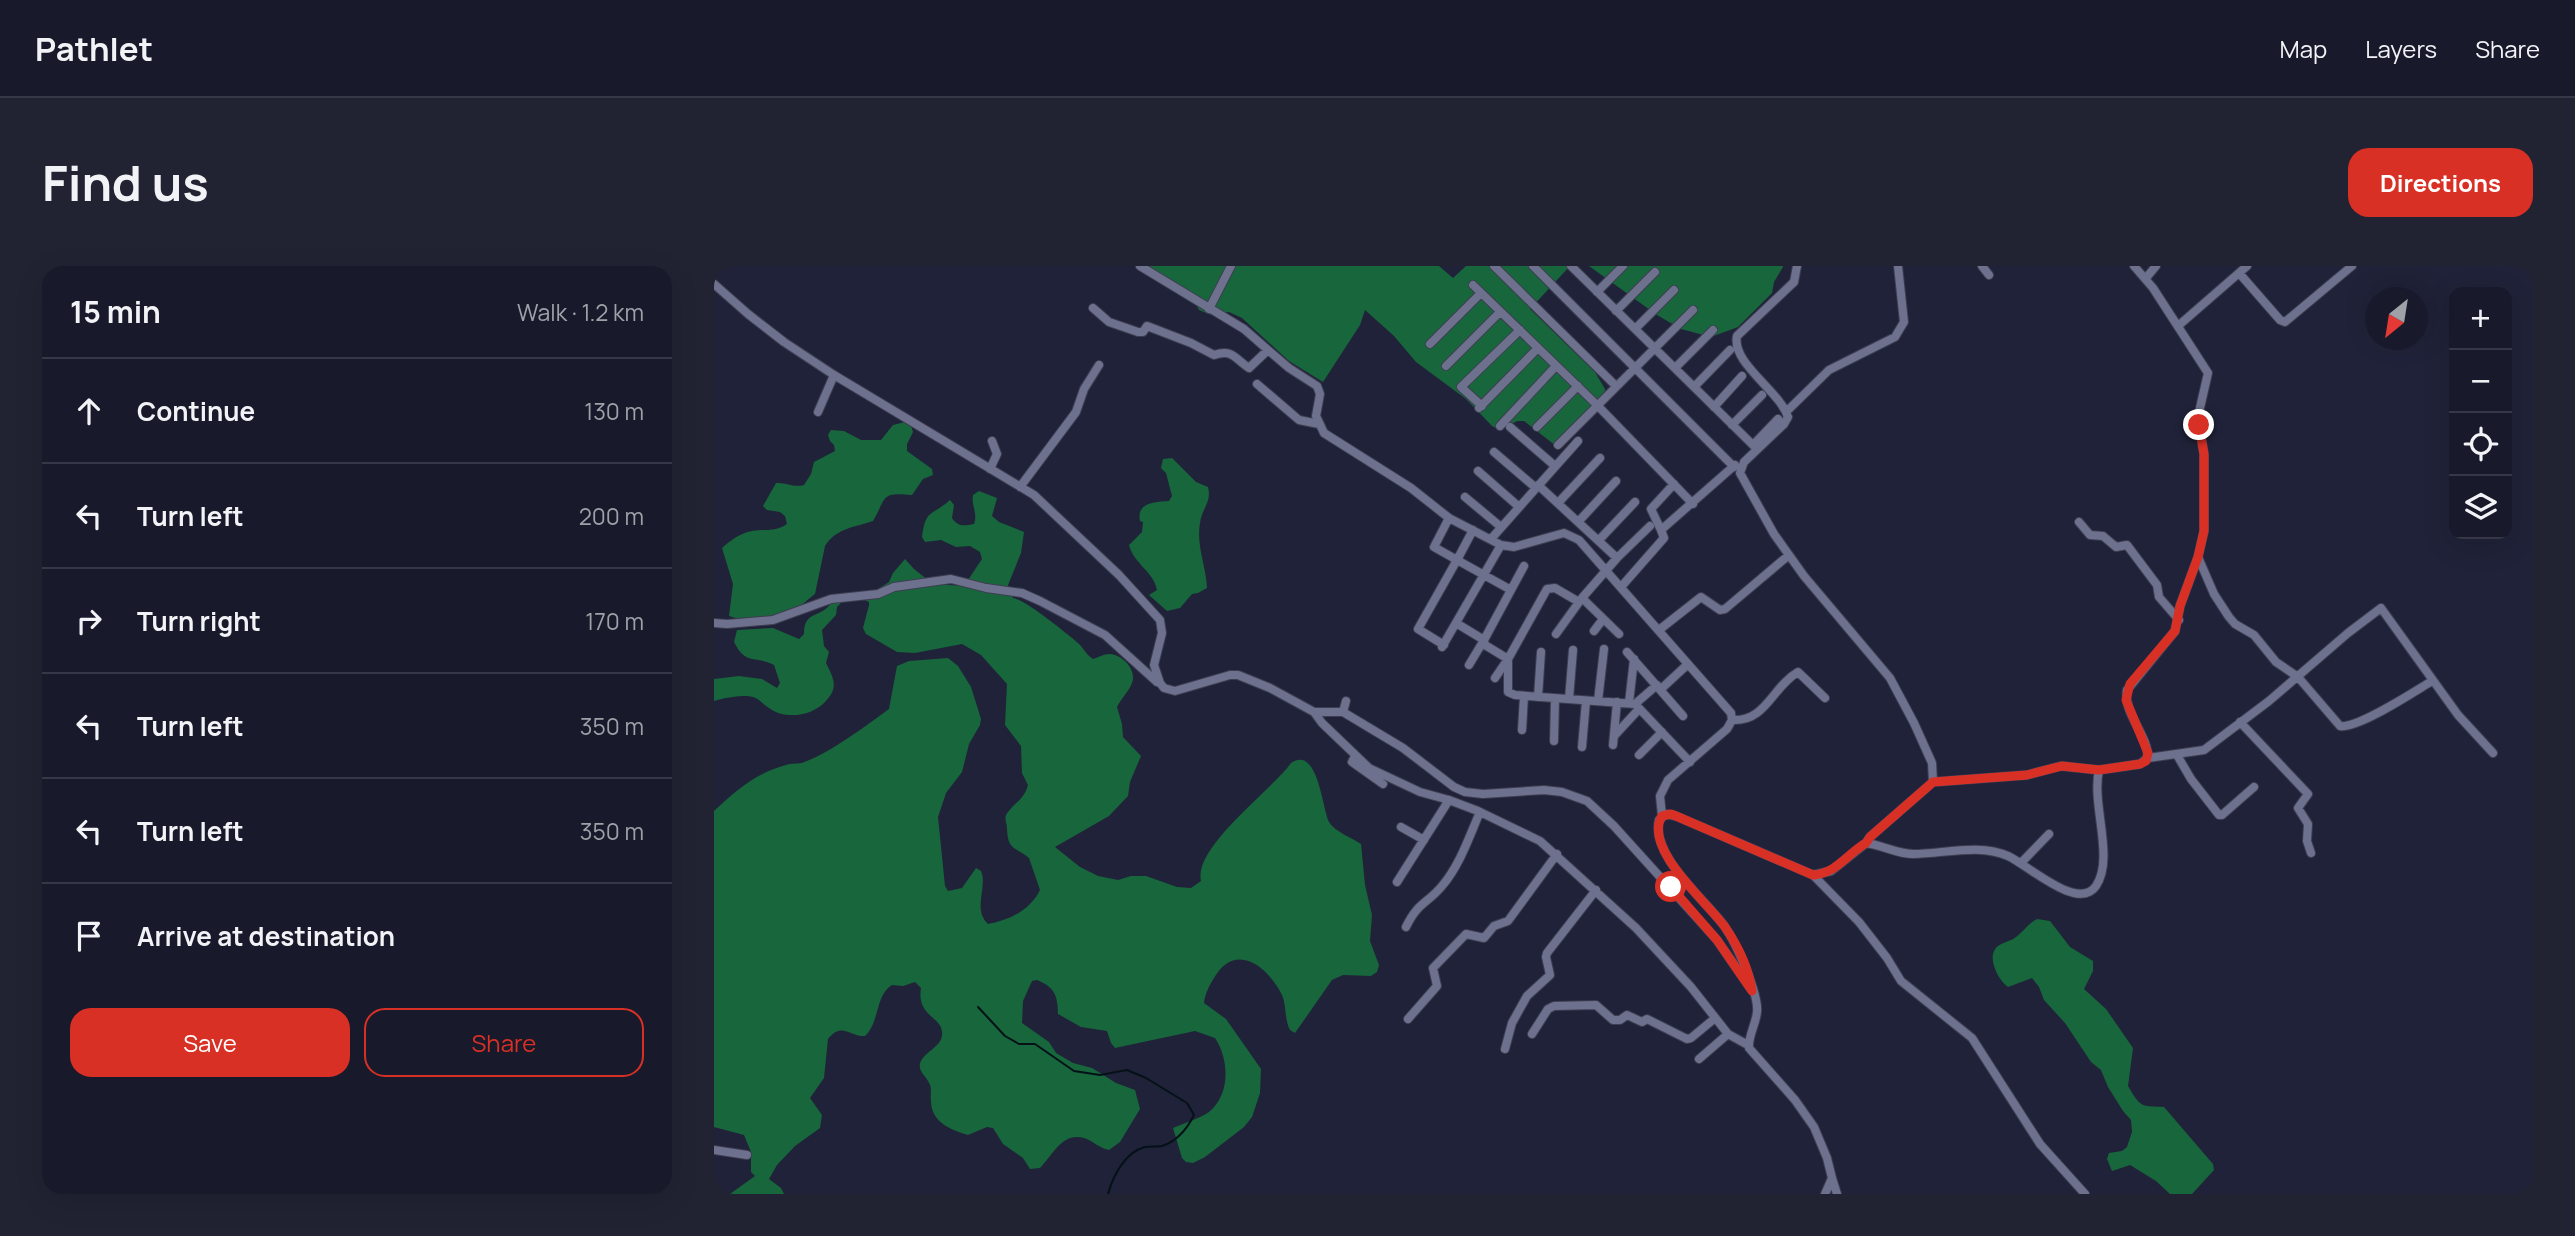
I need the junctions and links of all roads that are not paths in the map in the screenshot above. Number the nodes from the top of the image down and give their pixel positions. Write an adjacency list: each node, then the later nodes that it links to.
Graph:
1 (1140, 266): 28 (street)
2 (1231, 266): 28 (street)
3 (1494, 266): 50 (street)
4 (1533, 266): 17 (street)
5 (1547, 266): 17 (street)
6 (1571, 266): 18 (street)
7 (1585, 266): 18 (street)
8 (1623, 266): 25 (street)
9 (1797, 266): 56 (street)
10 (1898, 266): 56 (street)
11 (1982, 266): 20 (street)
12 (2134, 266): 21 (street)
13 (2156, 266): 21 (street)
14 (2246, 266): 19 (street)
15 (2352, 266): 19 (street)
16 (1655, 272): 30 (street)
17 (1540, 273): 44 (street)
18 (1578, 273): 25 (street)
19 (2239, 273): 32 (street)
20 (1989, 275)
21 (2146, 278): 32 (street)
22 (714, 284): 46 (street)
23 (1473, 285): 26 (street)
24 (1674, 290): 34 (street)
25 (1597, 292): 30 (street)
26 (1481, 293): 31 (street); 36 (street)
27 (1093, 308): 39 (street)
28 (1209, 309): 39 (street)
29 (1693, 310): 38 (street)
30 (1616, 311): 34 (street)
31 (1500, 312): 33 (street); 42 (street)
32 (2178, 326): 93 (street)
33 (1520, 330): 37 (street); 37 (street)
34 (1635, 330): 38 (street)
35 (1713, 330): 45 (street)
36 (1430, 344)
37 (1538, 348): 43 (street)
38 (1655, 349): 44 (street); 45 (street)
39 (1268, 350): 58 (street)
40 (1730, 350): 51 (street)
41 (1100, 365): 75 (street)
42 (1446, 366)
43 (1556, 366): 49 (street); 60 (street)
44 (1635, 368): 50 (street); 70 (street)
45 (1675, 368): 51 (street)
46 (834, 375): 55 (street); 71 (street)
47 (1742, 376): 54 (street)
48 (1257, 384): 58 (street)
49 (1578, 386): 53 (street); 62 (street)
50 (1616, 386): 53 (street)
51 (1694, 387): 54 (street)
52 (1762, 395): 59 (street)
53 (1597, 405): 65 (street); 74 (street)
54 (1714, 407): 59 (street)
55 (818, 412)
56 (1787, 412): 66 (street)
57 (1778, 419): 66 (street)
58 (1318, 424): 82 (street)
59 (1732, 425): 66 (street)
60 (1500, 426)
61 (1510, 427): 69 (street)
62 (1537, 427)
63 (992, 441): 71 (street)
64 (1578, 441): 69 (street)
65 (1558, 445)
66 (1755, 447): 70 (street); 92 (street)
67 (1494, 452): 76 (street)
68 (1600, 458): 79 (street)
69 (1555, 466): 76 (street)
70 (1734, 467): 80 (street)
71 (990, 469): 75 (street)
72 (1478, 471): 81 (street)
73 (1616, 481): 83 (street)
74 (1674, 484): 80 (street); 88 (street)
75 (1020, 487): 122 (street)
76 (1537, 487): 79 (street); 81 (street)
77 (1465, 497): 86 (street)
78 (1636, 502): 90 (street)
79 (1558, 503): 83 (street)
80 (1693, 504): 88 (street)
81 (1518, 506): 86 (street)
82 (1449, 518): 87 (street); 95 (street)
83 (1579, 522): 90 (street)
84 (2079, 522): 103 (street)
85 (1650, 526): 94 (street)
86 (1500, 527): 89 (street)
87 (1473, 530): 89 (street); 95 (street)
88 (1661, 530): 99 (street)
89 (1491, 539): 91 (street)
90 (1599, 540): 94 (street)
91 (1502, 544): 97 (street); 98 (street)
92 (1789, 555): 106 (street); 152 (street)
93 (2198, 557): 103 (street); 119 (street)
94 (1617, 558): 97 (street)
95 (1457, 560): 98 (street); 105 (street)
96 (1524, 566): 100 (street)
97 (1607, 571): 99 (street); 101 (street)
98 (1483, 574): 100 (street); 105 (street)
99 (1621, 587): 106 (street)
100 (1511, 590): 110 (street)
101 (1580, 600): 102 (street); 108 (street); 115 (street)
102 (1603, 619): 107 (street); 109 (street)
103 (2179, 620): 148 (street)
104 (714, 623): 122 (street)
105 (1456, 623): 110 (street)
106 (1659, 630): 117 (street)
107 (1594, 631)
108 (1556, 634)
109 (1619, 634)
110 (1484, 640): 115 (street); 118 (street)
111 (1604, 649): 131 (street)
112 (1573, 650): 128 (street)
113 (1541, 652): 125 (street)
114 (1627, 652): 116 (street)
115 (1508, 659): 120 (street); 124 (street)
116 (1634, 659): 123 (street); 133 (street)
117 (1688, 664): 123 (street); 137 (street)
118 (1469, 665)
119 (2298, 677): 121 (street); 121 (street); 138 (street)
120 (1495, 678)
121 (2432, 681): 145 (street)
122 (1160, 683): 134 (street)
123 (1659, 687): 133 (street); 136 (street)
124 (1524, 696): 125 (street); 139 (street)
125 (1538, 697): 127 (street)
126 (1825, 698): 137 (street)
127 (1555, 699): 128 (street); 142 (street)
128 (1569, 699): 130 (street)
129 (1346, 701): 135 (street)
130 (1586, 701): 131 (street); 144 (street)
131 (1598, 701): 132 (street)
132 (1617, 702): 133 (street); 141 (street)
133 (1634, 705): 140 (street); 141 (street)
134 (1314, 712): 135 (street); 150 (street)
135 (1343, 712): 169 (street)
136 (1683, 716)
137 (1732, 720): 149 (street)
138 (2240, 722): 147 (street); 162 (street)
139 (1522, 730)
140 (1662, 732): 146 (street); 149 (street)
141 (1614, 735): 143 (street)
142 (1554, 741)
143 (1613, 745)
144 (1582, 747)
145 (2493, 753)
146 (1639, 755)
147 (2177, 755): 148 (street); 154 (street)
148 (2148, 758): 151 (street)
149 (1690, 762): 157 (street)
150 (1367, 770): 153 (street); 155 (street)
151 (2099, 770): 152 (street); 164 (street)
152 (1933, 782): 161 (street)
153 (1383, 784)
154 (2254, 786)
155 (1449, 800): 156 (street); 160 (street)
156 (1480, 812): 163 (street); 168 (street)
157 (1662, 816): 165 (street); 169 (street)
158 (1401, 827): 160 (street)
159 (2049, 834): 164 (street)
160 (1424, 840): 166 (street)
161 (1866, 843): 164 (street); 165 (street)
162 (2311, 853)
163 (1557, 854): 167 (street); 170 (street)
164 (2021, 863)
165 (1813, 875): 182 (street)
166 (1397, 882)
167 (1596, 890): 171 (street); 175 (street)
168 (1406, 927)
169 (1752, 991): 174 (street)
170 (1408, 1019)
171 (1714, 1019): 172 (street); 173 (street)
172 (1532, 1034)
173 (1728, 1034): 174 (street); 176 (street)
174 (1748, 1045): 179 (street)
175 (1504, 1049)
176 (1699, 1059)
177 (714, 1150): 178 (street)
178 (747, 1155)
179 (1832, 1178): 180 (street); 181 (street)
180 (1825, 1194)
181 (1837, 1194)
182 (2085, 1194)

